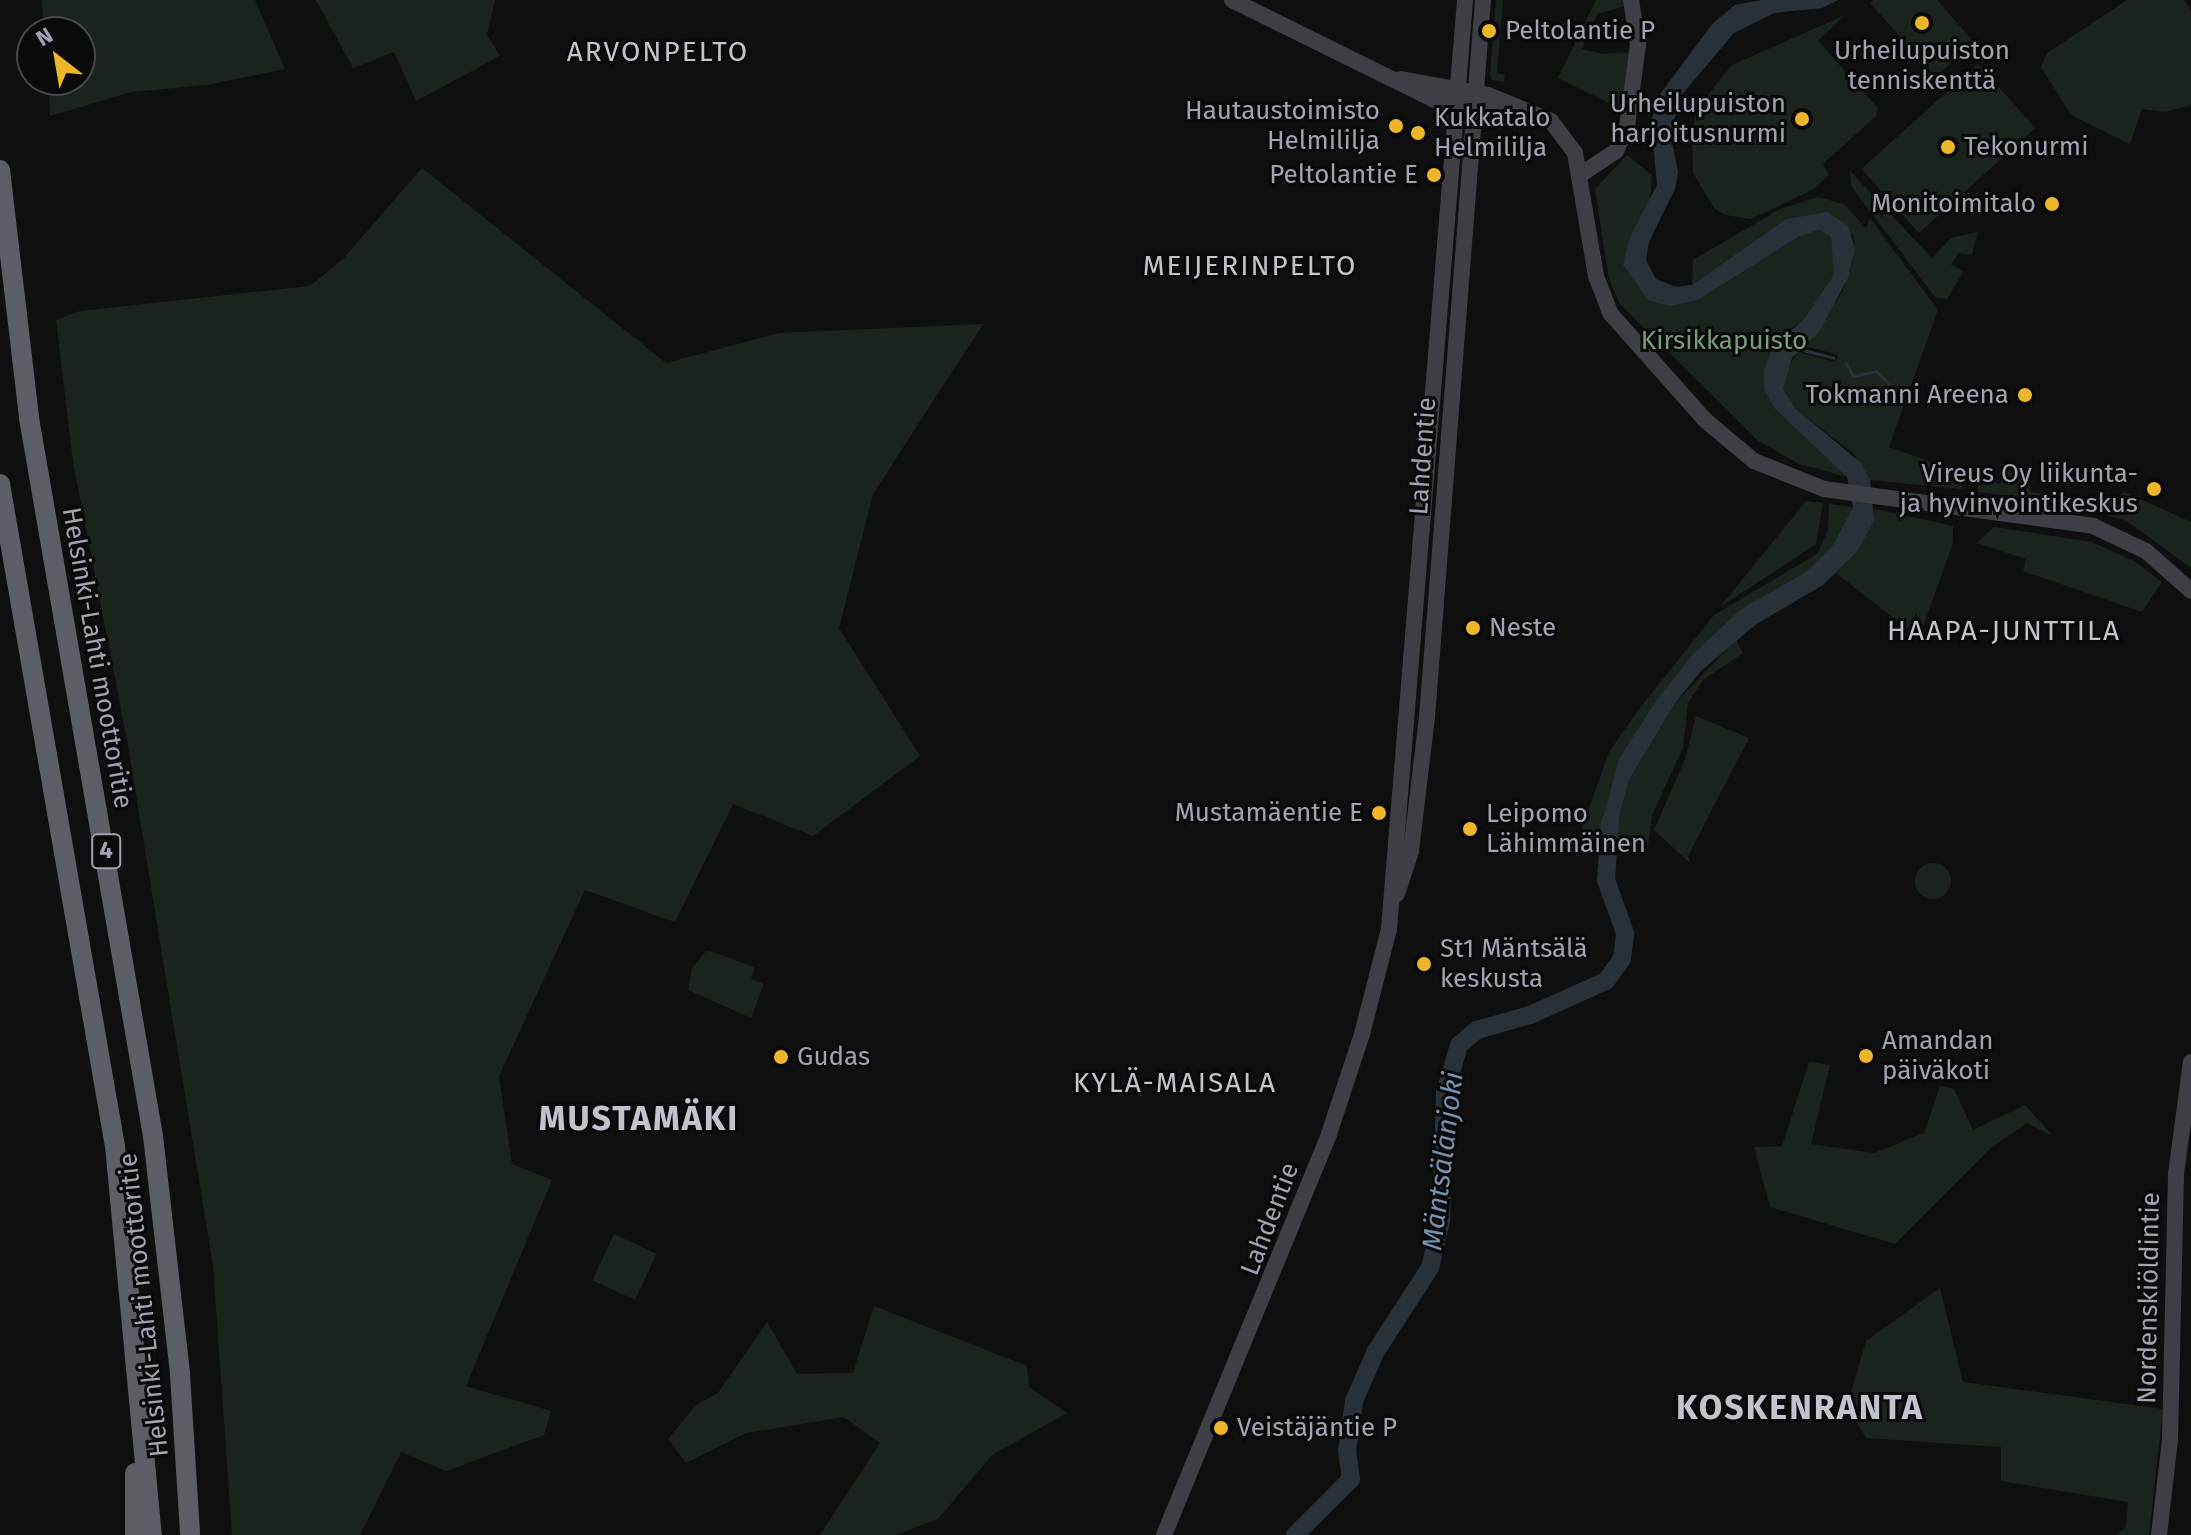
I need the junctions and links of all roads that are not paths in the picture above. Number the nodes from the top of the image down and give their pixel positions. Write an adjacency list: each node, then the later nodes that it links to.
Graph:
1 (1232, 0): 5 (main road)
2 (1465, 0): 5 (main road, Lahdentie)
3 (1483, 0): 6 (main road, Lahdentie)
4 (1631, 0): 8 (main road)
5 (1456, 96): 6 (main road); 11 (main road, Lahdentie)
6 (1475, 100): 8 (main road); 11 (main road, Lahdentie)
7 (0, 170): 16 (highway, Helsinki-Lahti moottoritie / 4)
8 (1580, 175): 10 (main road)
9 (0, 484): 13 (highway, Helsinki-Lahti moottoritie / 4)
10 (2191, 591)
11 (1391, 911): 17 (main road, Lahdentie)
12 (2191, 1062): 18 (main road, Nordenskiöldintie)
13 (137, 1342): 14 (highway); 15 (highway, Helsinki-Lahti moottoritie / 4)
14 (135, 1535)
15 (152, 1535)
16 (193, 1535)
17 (1164, 1535)
18 (2159, 1535)

